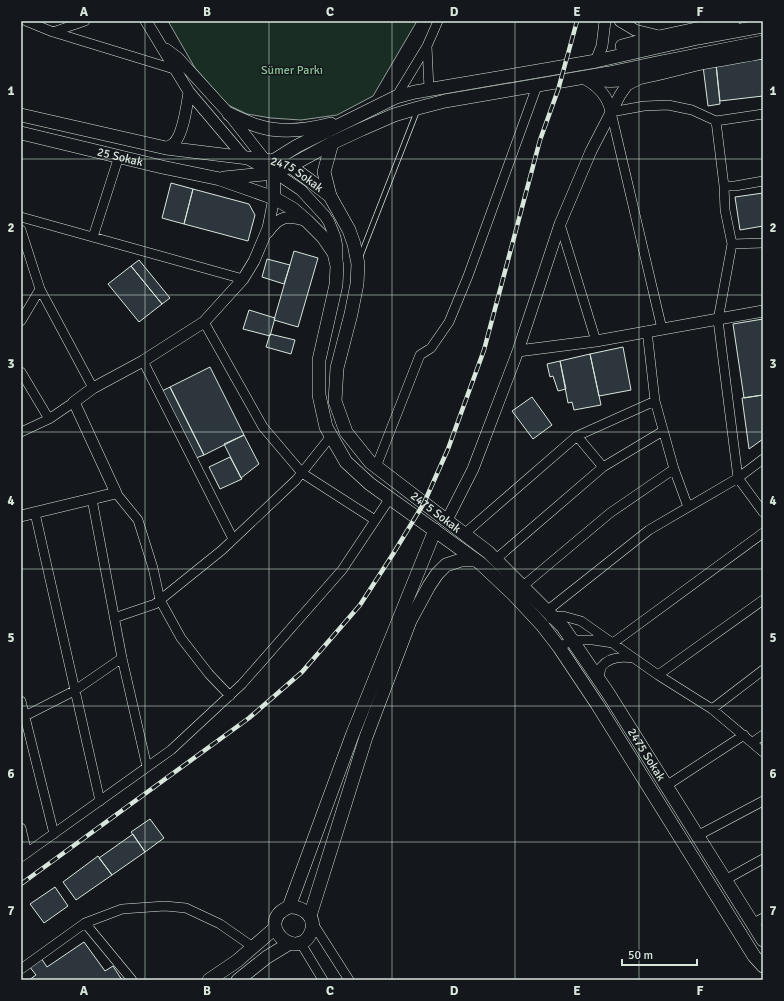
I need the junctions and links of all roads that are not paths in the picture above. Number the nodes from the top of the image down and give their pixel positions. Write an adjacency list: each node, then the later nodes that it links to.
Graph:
1 (26, 21): 9 (street)
2 (85, 21): 9 (street)
3 (146, 21): 12 (street)
4 (438, 21): 13 (street)
5 (604, 21): 15 (street)
6 (620, 21): 10 (street)
7 (733, 21): 10 (main road)
8 (763, 26): 15 (main road)
9 (53, 32): 16 (street)
10 (660, 36): 15 (main road)
11 (763, 42): 18 (main road)
12 (162, 46): 16 (street); 25 (street)
13 (427, 46): 20 (street); 22 (street)
14 (763, 52): 17 (main road)
15 (596, 61): 20 (main road)
16 (177, 70): 21 (street)
17 (646, 76): 18 (main road); 24 (street)
18 (583, 78): 19 (main road); 24 (street)
19 (537, 86): 23 (main road); 74 (street)
20 (429, 89): 22 (main road)
21 (189, 92): 32 (street); 34 (street)
22 (396, 97): 28 (main road)
23 (418, 108): 31 (main road); 51 (lane)
24 (611, 112): 29 (street); 44 (street); 59 (street)
25 (229, 114): 28 (main road); 35 (street)
26 (763, 114): 29 (street)
27 (21, 115): 32 (main road, 25 Sokak)
28 (350, 120): 35 (main road)
29 (716, 121): 39 (street)
30 (21, 133): 33 (main road, 25 Sokak)
31 (332, 143): 36 (main road); 40 (main road)
32 (166, 148): 34 (main road, 2475 Sokak)
33 (119, 156): 37 (main road, 25 Sokak); 47 (street)
34 (244, 157): 35 (main road, 2475 Sokak)
35 (271, 165): 36 (main road, 2475 Sokak); 37 (main road); 41 (main road); 52 (street)
36 (290, 166): 40 (main road, 2475 Sokak)
37 (220, 179): 41 (main road, 2475 Sokak)
38 (763, 181): 39 (street)
39 (724, 186): 49 (street)
40 (330, 196): 51 (main road, 2475 Sokak)
41 (274, 198): 43 (main road, 2475 Sokak); 46 (street)
42 (21, 217): 47 (street)
43 (307, 221): 46 (street); 52 (main road, 2475 Sokak)
44 (560, 224): 61 (street); 62 (street)
45 (21, 230): 50 (street)
46 (266, 235): 53 (street)
47 (92, 237): 53 (street)
48 (763, 243): 49 (street)
49 (732, 244): 56 (street)
50 (24, 252): 54 (street)
51 (358, 264): 74 (main road, 2475 Sokak)
52 (337, 266): 71 (main road, 2475 Sokak)
53 (243, 279): 58 (street)
54 (40, 289): 57 (street); 65 (street)
55 (763, 311): 56 (street)
56 (718, 320): 59 (street); 78 (street)
57 (21, 321)
58 (204, 322): 63 (street); 77 (street)
59 (662, 329): 60 (street)
60 (648, 331): 61 (street); 66 (street)
61 (596, 341): 62 (street)
62 (518, 351): 87 (street)
63 (142, 360): 65 (street); 91 (street)
64 (21, 372): 68 (street)
65 (93, 388): 67 (street)
66 (655, 401): 69 (street); 72 (street)
67 (74, 402): 68 (street); 79 (street)
68 (49, 419): 70 (street)
69 (663, 431): 75 (street); 76 (street)
70 (21, 432)
71 (331, 436): 77 (street); 80 (main road, 2475 Sokak)
72 (577, 436): 75 (street); 90 (street)
73 (763, 459): 78 (street)
74 (376, 467): 87 (main road, 2475 Sokak)
75 (603, 467): 92 (street)
76 (674, 469): 82 (street); 94 (street)
77 (302, 473): 86 (street); 91 (street)
78 (738, 478): 82 (street); 84 (street)
79 (116, 493): 81 (street); 95 (street)
80 (390, 498): 86 (street); 88 (main road, 2475 Sokak)
81 (92, 499): 83 (street); 98 (street)
82 (688, 507): 97 (street)
83 (35, 512): 85 (street); 108 (street)
84 (763, 512)
85 (21, 516)
86 (375, 520): 109 (street)
87 (447, 520): 90 (main road, 2475 Sokak)
88 (435, 530): 93 (main road, 2475 Sokak); 127 (main road)
89 (763, 533): 101 (street)
90 (464, 534): 92 (main road, 2475 Sokak)
91 (233, 539): 95 (street)
92 (496, 559): 94 (main road, 2475 Sokak)
93 (475, 560): 99 (main road, 2475 Sokak); 128 (main road)
94 (523, 586): 97 (main road, 2475 Sokak)
95 (160, 600): 98 (street); 109 (street)
96 (763, 600): 106 (street)
97 (551, 613): 99 (street); 100 (main road, 2475 Sokak); 101 (street)
98 (114, 618): 103 (street)
99 (542, 625): 102 (main road, 2475 Sokak)
100 (573, 640): 101 (street); 102 (street); 107 (main road, 2475 Sokak)
101 (613, 643): 104 (street)
102 (559, 647): 135 (main road, 2475 Sokak)
103 (122, 658): 108 (street); 117 (street)
104 (635, 659): 106 (street); 107 (street)
105 (763, 670): 111 (street)
106 (658, 675): 111 (street)
107 (598, 679): 118 (main road, 2475 Sokak)
108 (74, 691): 112 (street); 119 (street)
109 (230, 696): 117 (street)
110 (21, 701): 112 (street)
111 (712, 709): 113 (street)
112 (22, 717): 122 (street)
113 (744, 735): 115 (street); 118 (street)
114 (763, 735): 115 (street)
115 (752, 742): 116 (street)
116 (763, 752)
117 (147, 768): 119 (street)
118 (666, 786): 123 (main road, 2475 Sokak)
119 (100, 801): 122 (street)
120 (763, 801): 123 (street)
121 (21, 828): 124 (street)
122 (54, 834): 124 (street)
123 (697, 836): 126 (main road, 2475 Sokak)
124 (24, 855)
125 (763, 859): 126 (street)
126 (725, 880): 129 (main road, 2475 Sokak)
127 (289, 907): 128 (main road); 131 (main road)
128 (311, 919): 133 (main road); 141 (street)
129 (758, 921): 132 (main road, 2475 Sokak)
130 (85, 923): 134 (street); 136 (street); 137 (street)
131 (276, 928): 133 (main road); 134 (main road)
132 (763, 940)
133 (295, 943): 139 (main road); 140 (street)
134 (253, 947): 138 (main road)
135 (763, 966)
136 (21, 969)
137 (132, 980)
138 (209, 980)
139 (238, 980)
140 (323, 980)
141 (349, 980)

